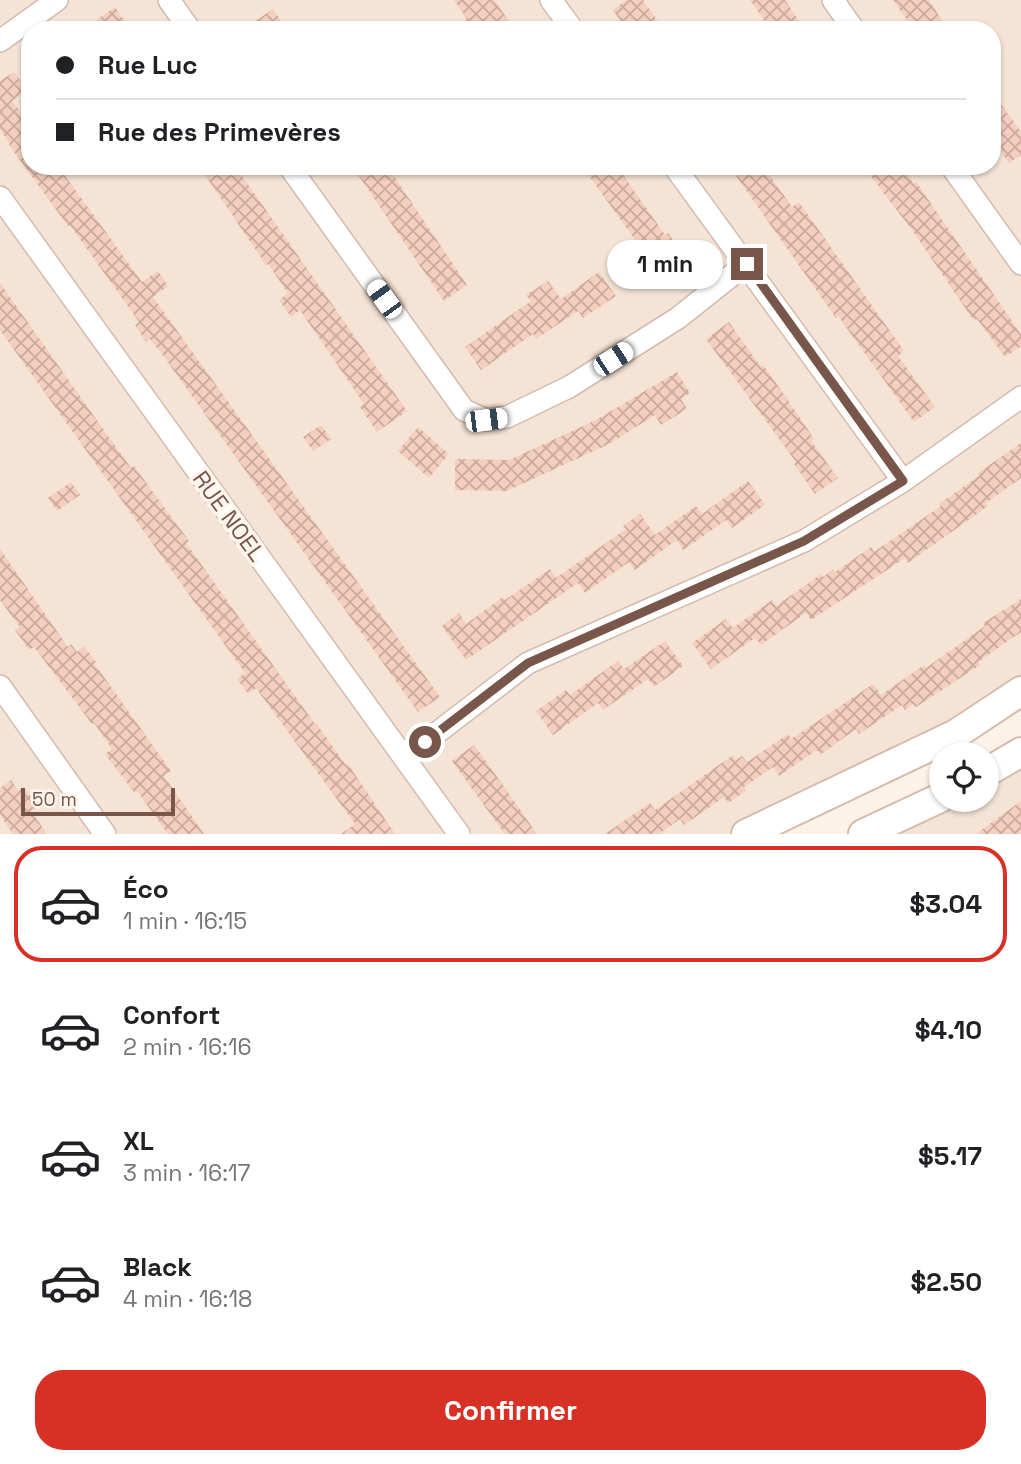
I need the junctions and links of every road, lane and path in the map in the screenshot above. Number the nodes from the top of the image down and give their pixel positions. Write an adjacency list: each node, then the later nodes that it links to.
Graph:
1 (57, 0): 5 (street)
2 (169, 0): 6 (street)
3 (551, 0): 7 (street)
4 (833, 0): 8 (street)
5 (28, 21)
6 (184, 21)
7 (566, 21)
8 (848, 21)
9 (21, 26): 10 (street)
10 (0, 41)
11 (295, 175): 15 (street)
12 (681, 175): 15 (street)
13 (957, 175): 16 (street)
14 (0, 197): 22 (street, RUE NOEL)
15 (747, 264): 18 (street)
16 (1021, 264)
17 (1021, 397): 18 (street)
18 (903, 481): 22 (street)
19 (0, 686): 25 (street)
20 (1021, 691): 27 (street)
21 (1021, 752): 23 (street)
22 (404, 758): 26 (street, RUE NOEL)
23 (999, 765)
24 (929, 803): 28 (street)
25 (106, 834)
26 (459, 834)
27 (746, 834)
28 (863, 834)

